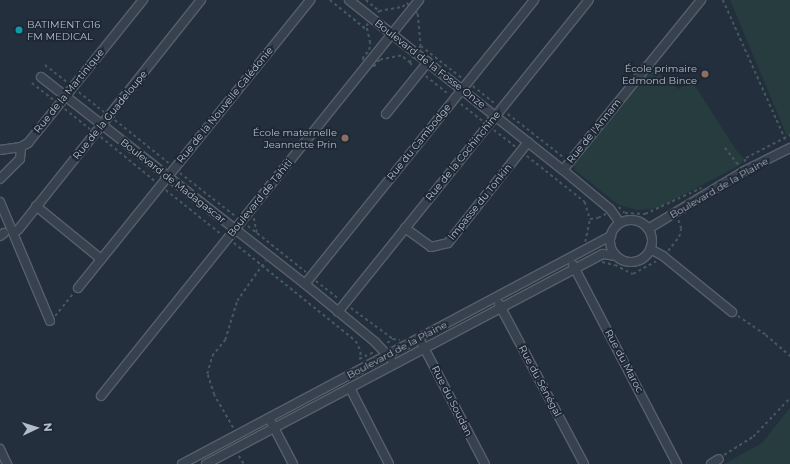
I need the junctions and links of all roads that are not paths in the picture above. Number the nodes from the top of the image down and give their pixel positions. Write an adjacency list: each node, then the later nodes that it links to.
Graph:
1 (143, 0): 13 (street, Rue de la Martinique)
2 (201, 0): 16 (street, Rue de la Guadeloupe)
3 (310, 0): 22 (street, Rue de la Nouvelle Calédonie)
4 (349, 0): 9 (street, Boulevard de la Fosse Onze)
5 (419, 0): 9 (street, Boulevard de Tahiti)
6 (534, 0): 12 (street, Rue du Cambodge)
7 (588, 0): 15 (street, Rue de la Cochinchine)
8 (701, 0): 21 (street, Rue de l'Annam)
9 (392, 34): 10 (street, Boulevard de la Fosse Onze); 28 (street, Boulevard de Tahiti)
10 (428, 62): 12 (street, Boulevard de la Fosse Onze); 14 (street)
11 (41, 77): 13 (street, Boulevard de Madagascar)
12 (462, 89): 15 (street, Boulevard de la Fosse Onze); 38 (street, Rue du Cambodge)
13 (66, 96): 16 (street, Boulevard de Madagascar); 18 (street, Rue de la Martinique)
14 (386, 114)
15 (495, 116): 17 (street, Boulevard de la Fosse Onze); 27 (street, Rue de la Cochinchine)
16 (103, 125): 22 (street, Boulevard de Madagascar); 25 (street, Rue de la Guadeloupe)
17 (528, 142): 21 (street, Boulevard de la Fosse Onze); 27 (street, Impasse du Tonkin)
18 (21, 147): 20 (street); 23 (street, Rue de la Martinique)
19 (790, 148): 29 (street, Boulevard de la Plaine)
20 (0, 150)
21 (563, 170): 26 (street, Boulevard de la Fosse Onze)
22 (167, 177): 28 (street, Boulevard de Madagascar); 34 (street, Rue de la Nouvelle Calédonie)
23 (0, 180)
24 (0, 202): 46 (street)
25 (36, 206): 30 (street, Rue de la Guadeloupe); 34 (street)
26 (620, 223): 29 (street); 31 (street)
27 (405, 228): 43 (street, Rue de la Cochinchine)
28 (234, 229): 38 (street, Boulevard de Madagascar); 53 (street, Boulevard de Tahiti)
29 (648, 229): 32 (street)
30 (18, 230)
31 (611, 236): 33 (street); 35 (street, Boulevard de la Plaine)
32 (650, 249): 33 (street); 44 (street)
33 (616, 256): 36 (street, Boulevard de la Plaine)
34 (101, 259): 39 (street, Rue de la Nouvelle Calédonie)
35 (570, 259): 36 (street, Rue du Maroc); 37 (street, Boulevard de la Plaine)
36 (575, 269): 40 (street, Boulevard de la Plaine); 65 (street, Rue du Maroc)
37 (534, 278): 40 (street); 41 (street, Boulevard de la Plaine)
38 (305, 284): 43 (street, Boulevard de Madagascar)
39 (78, 288)
40 (539, 288): 42 (street, Boulevard de la Plaine)
41 (496, 298): 42 (street, Rue du Sénégal); 45 (street, Boulevard de la Plaine)
42 (501, 308): 47 (street, Boulevard de la Plaine); 64 (street, Rue du Sénégal)
43 (338, 312): 50 (street, Boulevard de Madagascar)
44 (732, 312)
45 (457, 318): 47 (street); 48 (street, Boulevard de la Plaine)
46 (50, 321)
47 (463, 329): 49 (street, Boulevard de la Plaine)
48 (419, 338): 49 (street, Rue du Soudan); 50 (street, Boulevard de la Plaine)
49 (426, 349): 51 (street, Boulevard de la Plaine); 63 (street, Rue du Soudan)
50 (388, 355): 51 (street, Boulevard de Madagascar); 54 (street, Boulevard de la Plaine)
51 (394, 364): 52 (street, Boulevard de la Plaine)
52 (350, 388): 55 (street, Boulevard de la Plaine); 62 (street)
53 (101, 396)
54 (269, 418): 55 (street); 59 (street, Boulevard de la Plaine)
55 (274, 428): 60 (street, Boulevard de la Plaine); 61 (street)
56 (0, 449): 58 (street)
57 (719, 459): 66 (street)
58 (7, 464)
59 (182, 464)
60 (206, 464)
61 (293, 464)
62 (389, 464)
63 (485, 464)
64 (584, 464)
65 (678, 464)
66 (711, 464)

